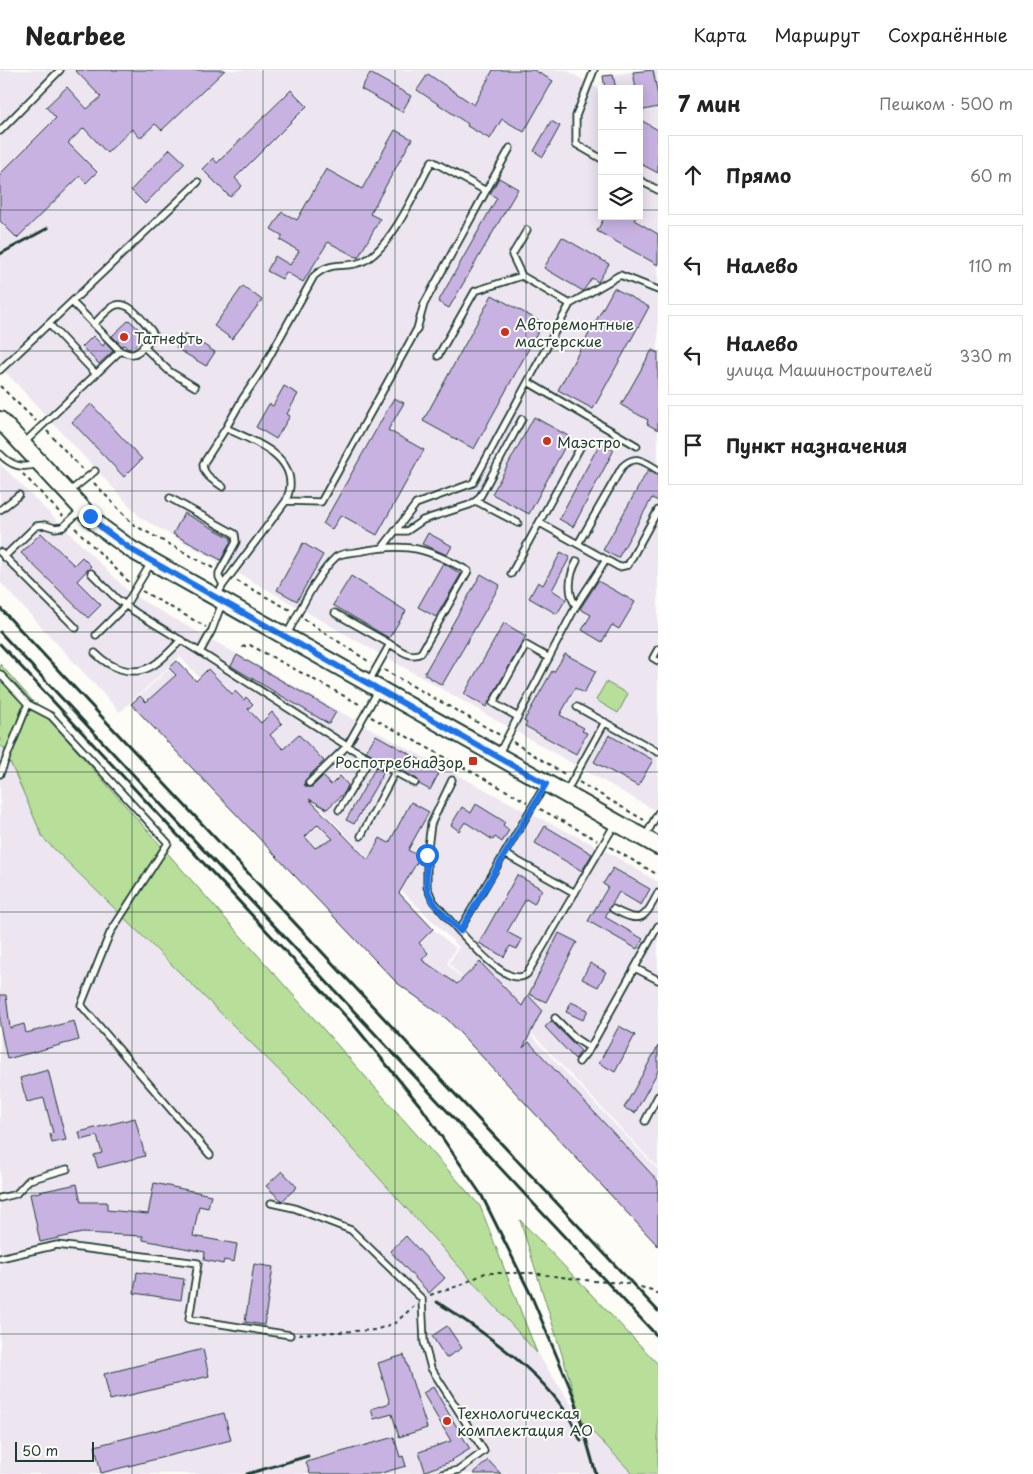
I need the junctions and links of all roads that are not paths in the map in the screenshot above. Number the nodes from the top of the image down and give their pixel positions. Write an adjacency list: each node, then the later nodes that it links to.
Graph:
1 (60, 70): 3 (lane)
2 (594, 70): 5 (lane)
3 (0, 131)
4 (510, 148): 9 (lane)
5 (598, 157)
6 (198, 182): 13 (lane)
7 (643, 182): 8 (lane)
8 (658, 190)
9 (486, 191): 26 (lane); 39 (lane)
10 (527, 230): 11 (lane)
11 (522, 276): 14 (lane); 19 (lane)
12 (658, 290): 14 (lane)
13 (72, 302): 15 (lane); 16 (lane)
14 (570, 304): 22 (lane)
15 (49, 324): 20 (lane); 21 (lane)
16 (94, 324): 17 (lane); 18 (lane)
17 (143, 346): 18 (lane); 23 (lane)
18 (120, 351): 21 (lane)
19 (438, 356)
20 (0, 370)
21 (96, 374): 28 (lane)
22 (528, 382): 29 (lane); 45 (lane)
23 (195, 387)
24 (522, 419): 38 (lane)
25 (0, 420): 28 (main road)
26 (226, 428): 34 (lane); 39 (lane)
27 (582, 444): 44 (lane)
28 (23, 445): 31 (main road)
29 (637, 446)
30 (0, 454): 31 (lane)
31 (40, 464): 35 (main road)
32 (658, 470): 46 (lane)
33 (94, 471): 35 (lane)
34 (223, 488)
35 (67, 493): 40 (main road)
36 (19, 495): 41 (lane)
37 (170, 498): 54 (lane)
38 (476, 501): 43 (lane); 45 (lane)
39 (286, 502): 54 (lane)
40 (82, 509): 48 (lane); 51 (main road)
41 (0, 510)
42 (658, 510): 49 (lane)
43 (518, 523)
44 (540, 523): 46 (lane); 53 (lane)
45 (395, 531): 47 (lane)
46 (578, 544): 49 (lane)
47 (383, 547): 60 (lane); 62 (lane)
48 (2, 554): 58 (lane)
49 (606, 560): 56 (lane)
50 (577, 561): 56 (lane)
51 (152, 562): 54 (main road); 55 (lane)
52 (90, 573): 55 (lane)
53 (511, 574)
54 (221, 595): 60 (main road); 64 (lane)
55 (125, 606): 59 (lane); 61 (lane)
56 (576, 606): 66 (lane)
57 (334, 613): 62 (lane)
58 (76, 628)
59 (96, 635)
60 (286, 636): 69 (main road)
61 (181, 640): 64 (lane); 65 (lane)
62 (390, 644): 69 (lane)
63 (658, 649): 67 (lane)
64 (200, 652): 74 (lane)
65 (95, 653)
66 (549, 658): 72 (lane); 72 (lane)
67 (658, 661)
68 (0, 674): 70 (lane)
69 (373, 686): 74 (lane); 76 (main road)
70 (28, 704): 79 (lane); 103 (lane)
71 (577, 707): 73 (lane)
72 (518, 717): 76 (lane)
73 (605, 722): 75 (lane); 84 (lane)
74 (347, 746): 77 (lane); 81 (lane)
75 (658, 752)
76 (497, 756): 83 (main road)
77 (370, 758): 78 (lane); 85 (lane)
78 (395, 772): 82 (lane); 88 (lane)
79 (0, 774)
80 (452, 780): 95 (lane)
81 (309, 783)
82 (415, 783)
83 (546, 784): 84 (main road); 90 (lane)
84 (565, 794): 87 (main road)
85 (339, 810)
86 (658, 813): 89 (lane)
87 (616, 822): 89 (main road); 91 (lane)
88 (361, 836)
89 (651, 836)
90 (505, 854): 91 (lane); 95 (lane)
91 (575, 893): 95 (lane)
92 (658, 893): 93 (lane)
93 (612, 909)
94 (658, 926): 96 (lane)
95 (460, 931)
96 (635, 968): 97 (lane); 99 (lane)
97 (658, 980)
98 (555, 1018): 99 (lane)
99 (590, 1048): 100 (lane)
100 (579, 1062)
101 (658, 1096): 102 (lane)
102 (645, 1121)
103 (210, 1155)
104 (67, 1169): 105 (lane)
105 (0, 1198)
106 (271, 1203): 109 (lane)
107 (0, 1258): 108 (lane)
108 (290, 1335)
109 (442, 1474)

